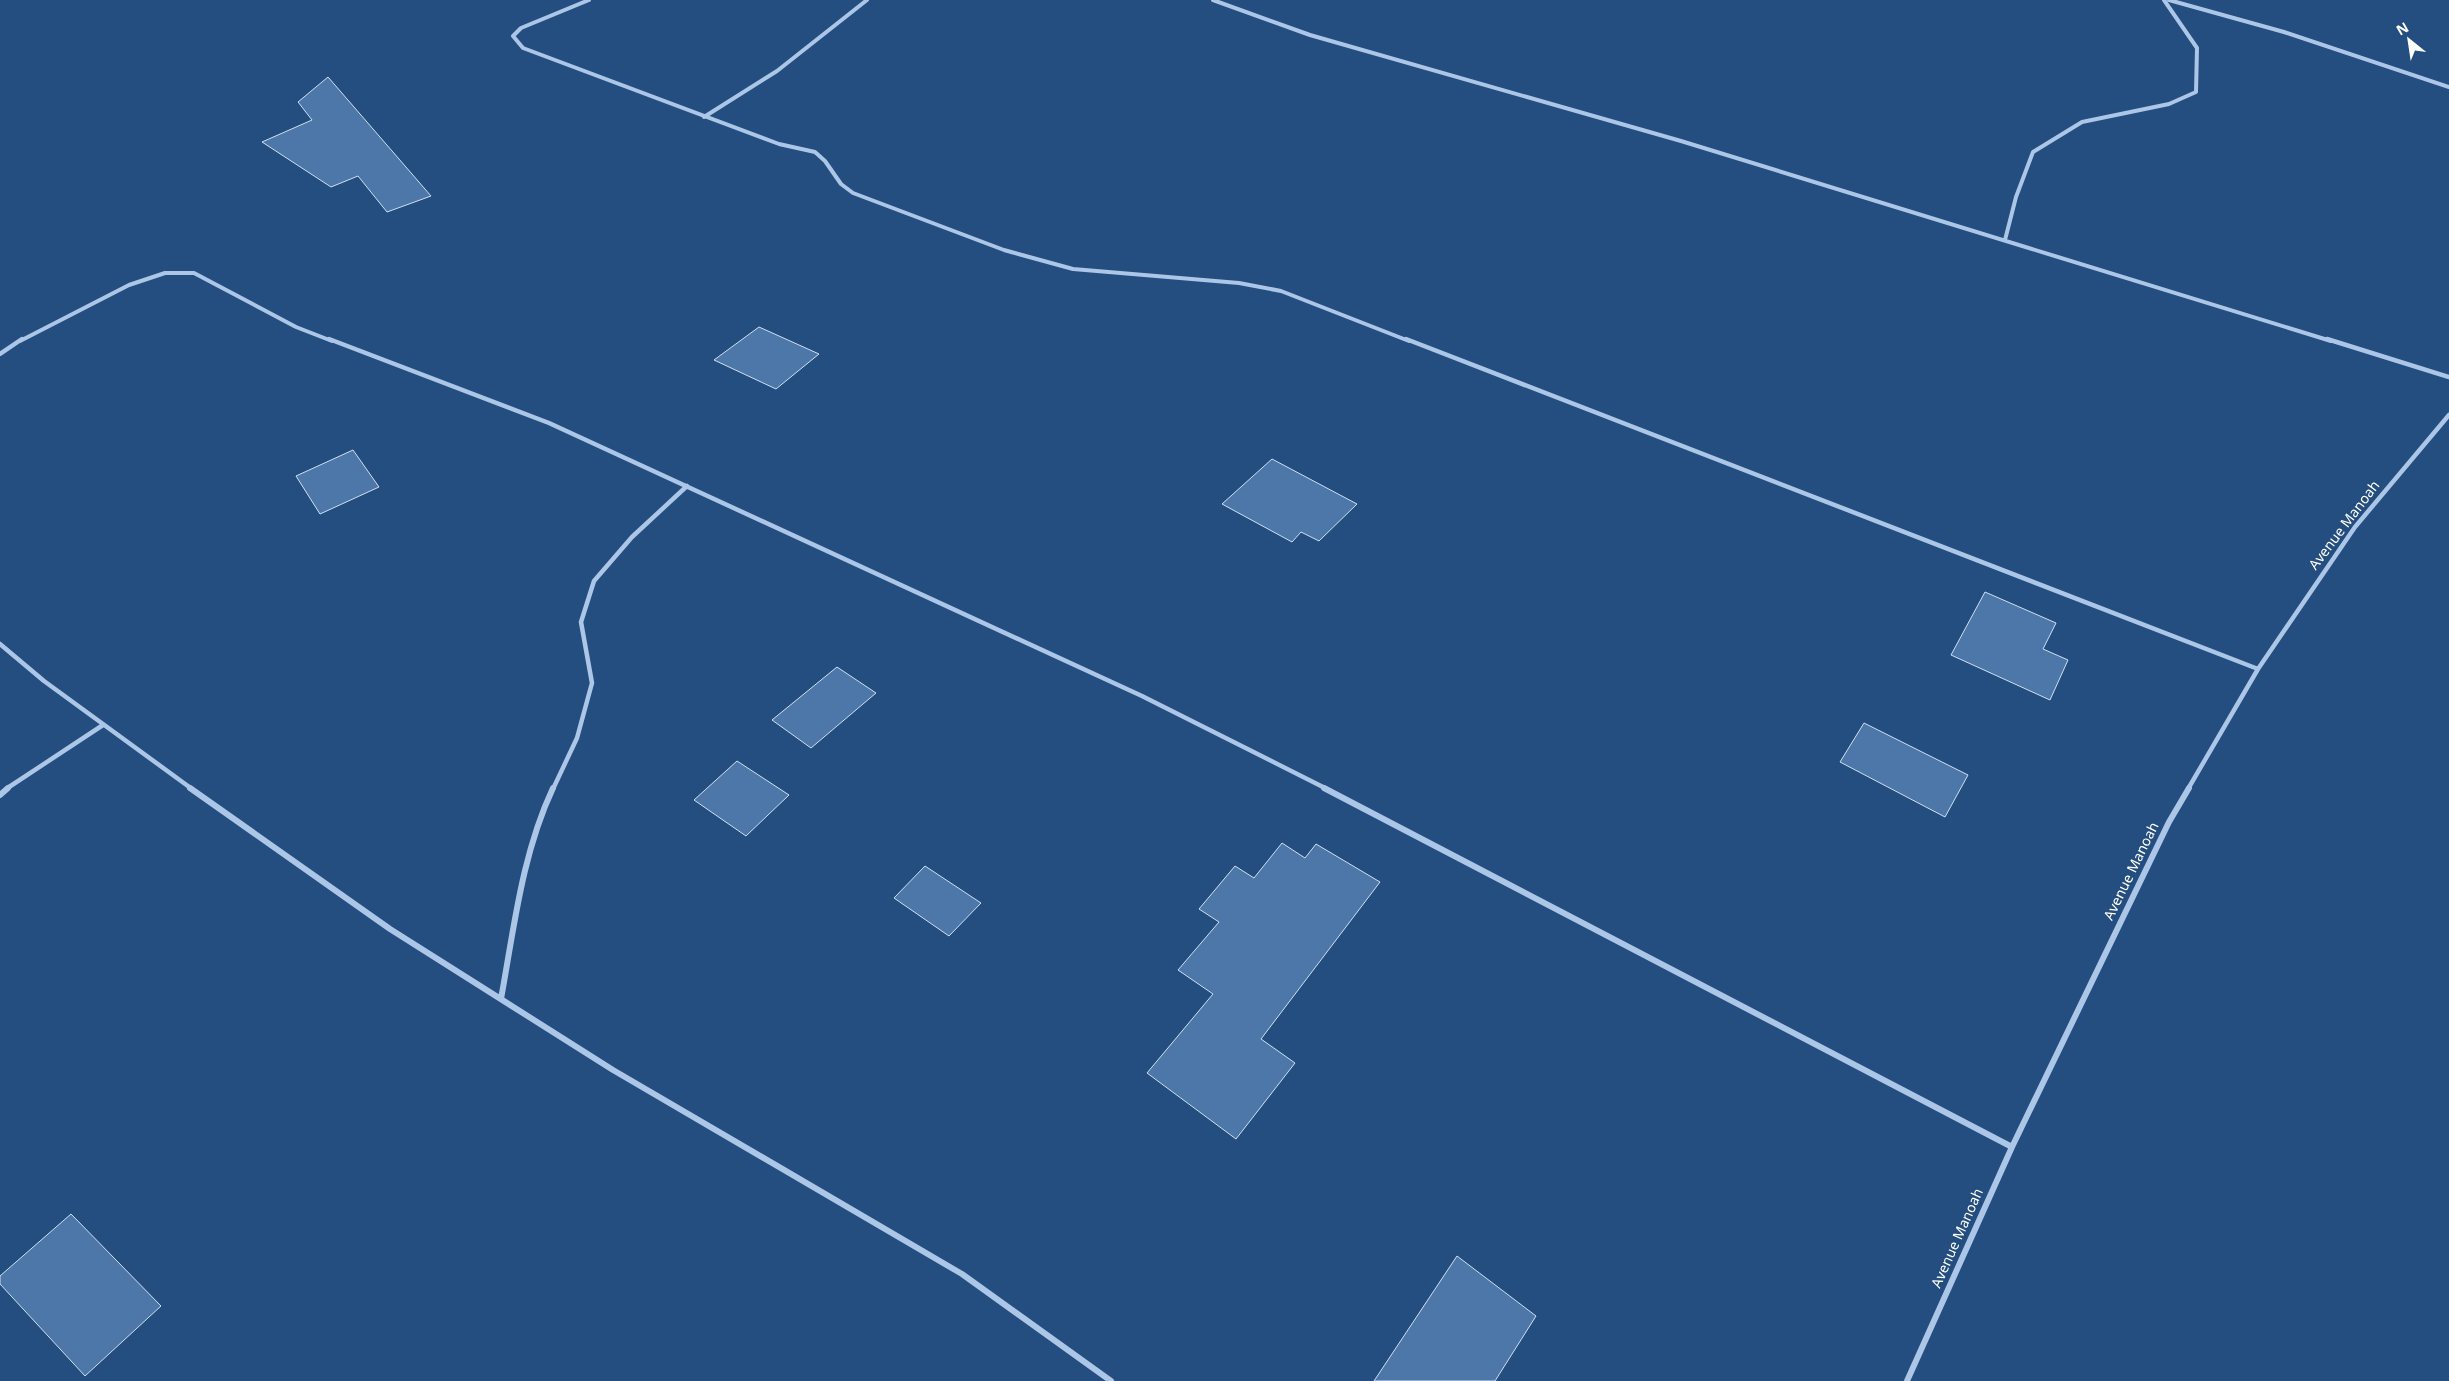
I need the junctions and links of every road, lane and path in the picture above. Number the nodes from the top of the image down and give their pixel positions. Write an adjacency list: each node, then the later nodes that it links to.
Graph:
1 (589, 0): 7 (street)
2 (867, 0): 7 (street)
3 (1213, 0): 8 (street)
4 (2164, 0): 8 (street)
5 (2169, 0): 6 (street)
6 (2449, 87)
7 (704, 117): 14 (street)
8 (2005, 240): 10 (street)
9 (0, 354): 12 (street)
10 (2449, 377)
11 (2449, 415): 14 (street, Avenue Manoah)
12 (687, 486): 17 (street); 18 (street)
13 (0, 644): 15 (street)
14 (2258, 669): 18 (street, Avenue Manoah)
15 (103, 725): 16 (street); 17 (street)
16 (0, 795)
17 (501, 999): 19 (street)
18 (2012, 1147): 20 (street, Avenue Manoah)
19 (1111, 1381)
20 (1907, 1381)

